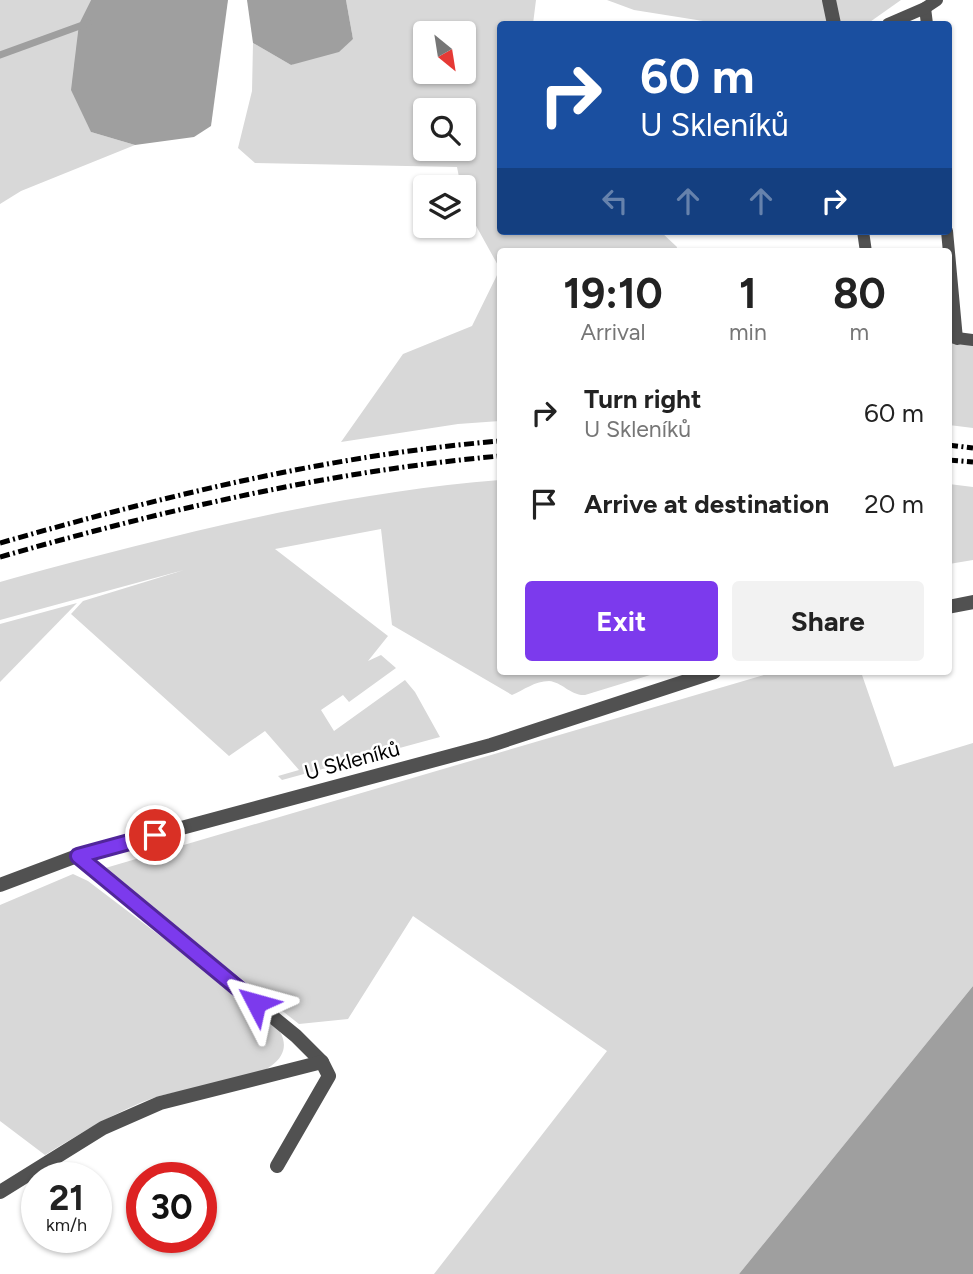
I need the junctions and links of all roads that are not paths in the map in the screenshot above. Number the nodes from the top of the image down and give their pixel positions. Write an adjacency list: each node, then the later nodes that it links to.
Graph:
1 (829, 0): 4 (street)
2 (937, 0): 3 (lane)
3 (925, 8): 5 (lane); 6 (lane)
4 (833, 21)
5 (895, 21)
6 (927, 21)
7 (952, 320): 8 (lane)
8 (953, 338): 9 (lane)
9 (973, 340)
10 (973, 602): 11 (street)
11 (952, 606)
12 (705, 675): 13 (street, U Skleníků)
13 (78, 856): 14 (street, U Skleníků); 15 (street)
14 (0, 885)
15 (322, 1062): 16 (street); 17 (street)
16 (277, 1166)
17 (0, 1192)

